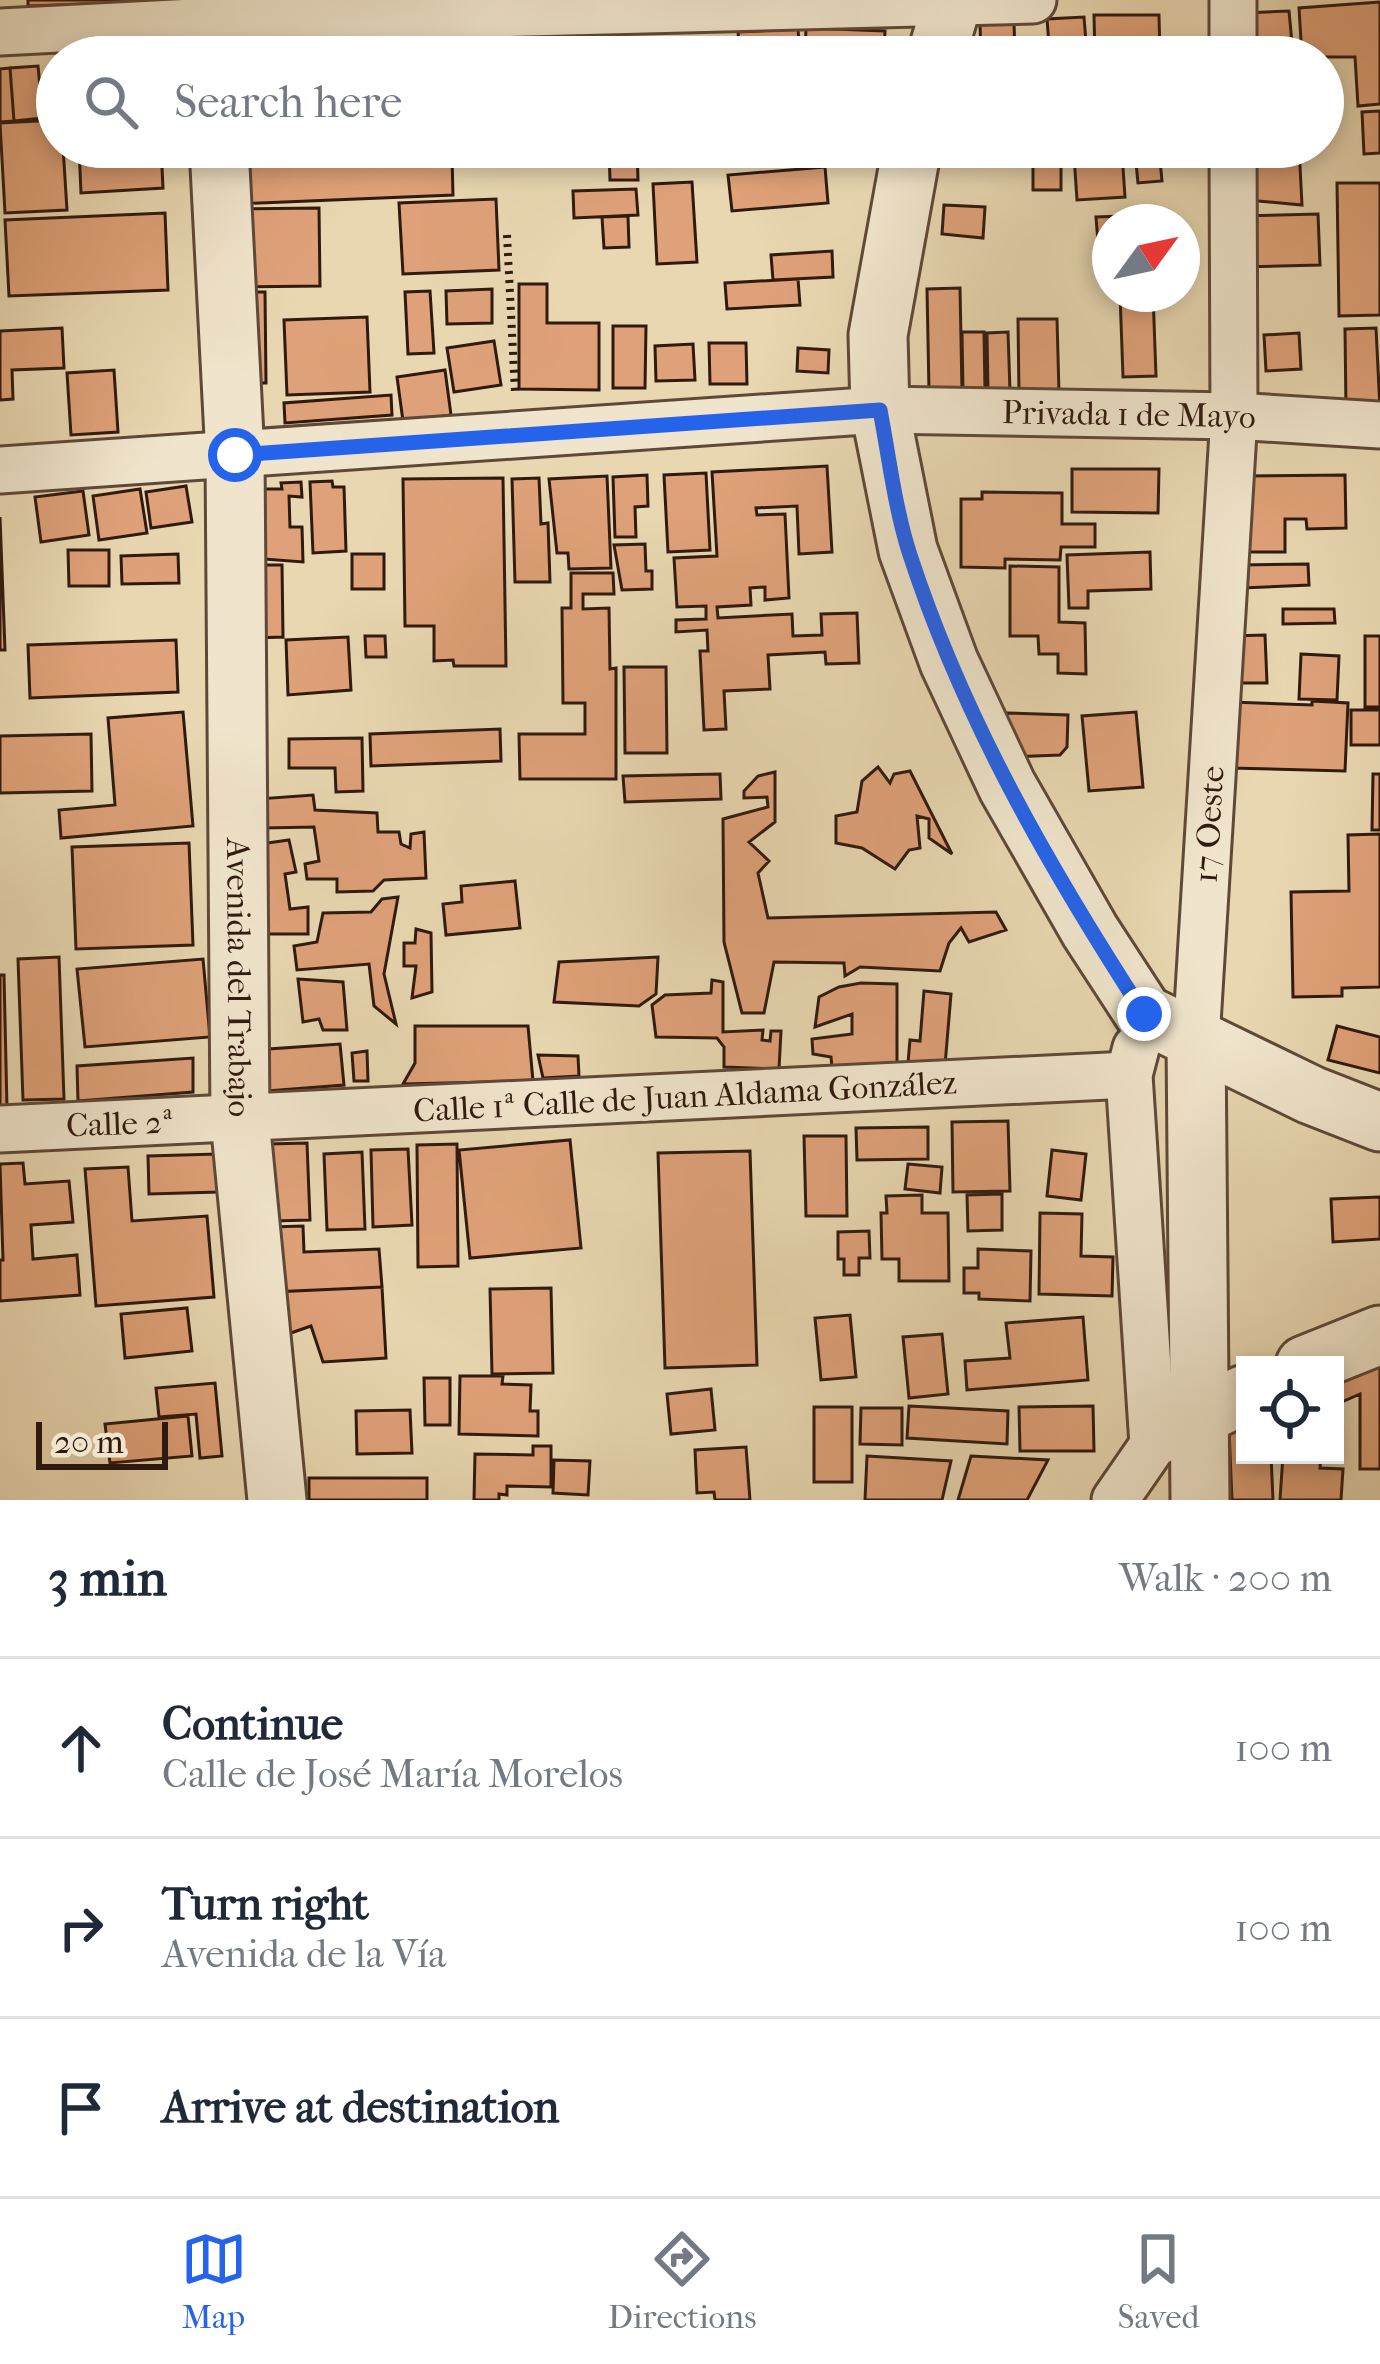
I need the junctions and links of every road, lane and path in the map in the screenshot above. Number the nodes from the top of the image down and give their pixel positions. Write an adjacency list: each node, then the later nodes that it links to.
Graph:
1 (1033, 0): 3 (street)
2 (1233, 0): 6 (street)
3 (947, 20): 4 (street)
4 (213, 26): 5 (street)
5 (0, 32)
6 (1233, 36)
7 (220, 168): 15 (street, Avenida del Trabajo)
8 (908, 168): 11 (street)
9 (1233, 168): 12 (street, 17 Oeste)
10 (507, 235): 14 (path)
11 (880, 410): 12 (street, Privada 1 de Mayo); 14 (street, Privada 1 de Mayo); 17 (street)
12 (1234, 416): 13 (street, Privada 1 de Mayo); 18 (street, 17 Oeste)
13 (1380, 425)
14 (517, 435): 15 (street, Privada 1 de Mayo)
15 (235, 455): 16 (street, Privada 1 de Mayo); 20 (street, Avenida del Trabajo)
16 (0, 470)
17 (1144, 1014): 18 (street); 19 (street)
18 (1196, 1040): 21 (street); 25 (street, 17 Oeste)
19 (1129, 1075): 20 (street, Calle 1ª Calle de Juan Aldama González); 25 (street)
20 (240, 1120): 22 (street, Calle 2ª); 26 (street, Avenida del Trabajo)
21 (1380, 1122)
22 (0, 1129)
23 (1380, 1336): 24 (street)
24 (1328, 1356)
25 (1198, 1419): 27 (street); 28 (street, 17 Oeste)
26 (278, 1500)
27 (1115, 1500)
28 (1200, 1500)

